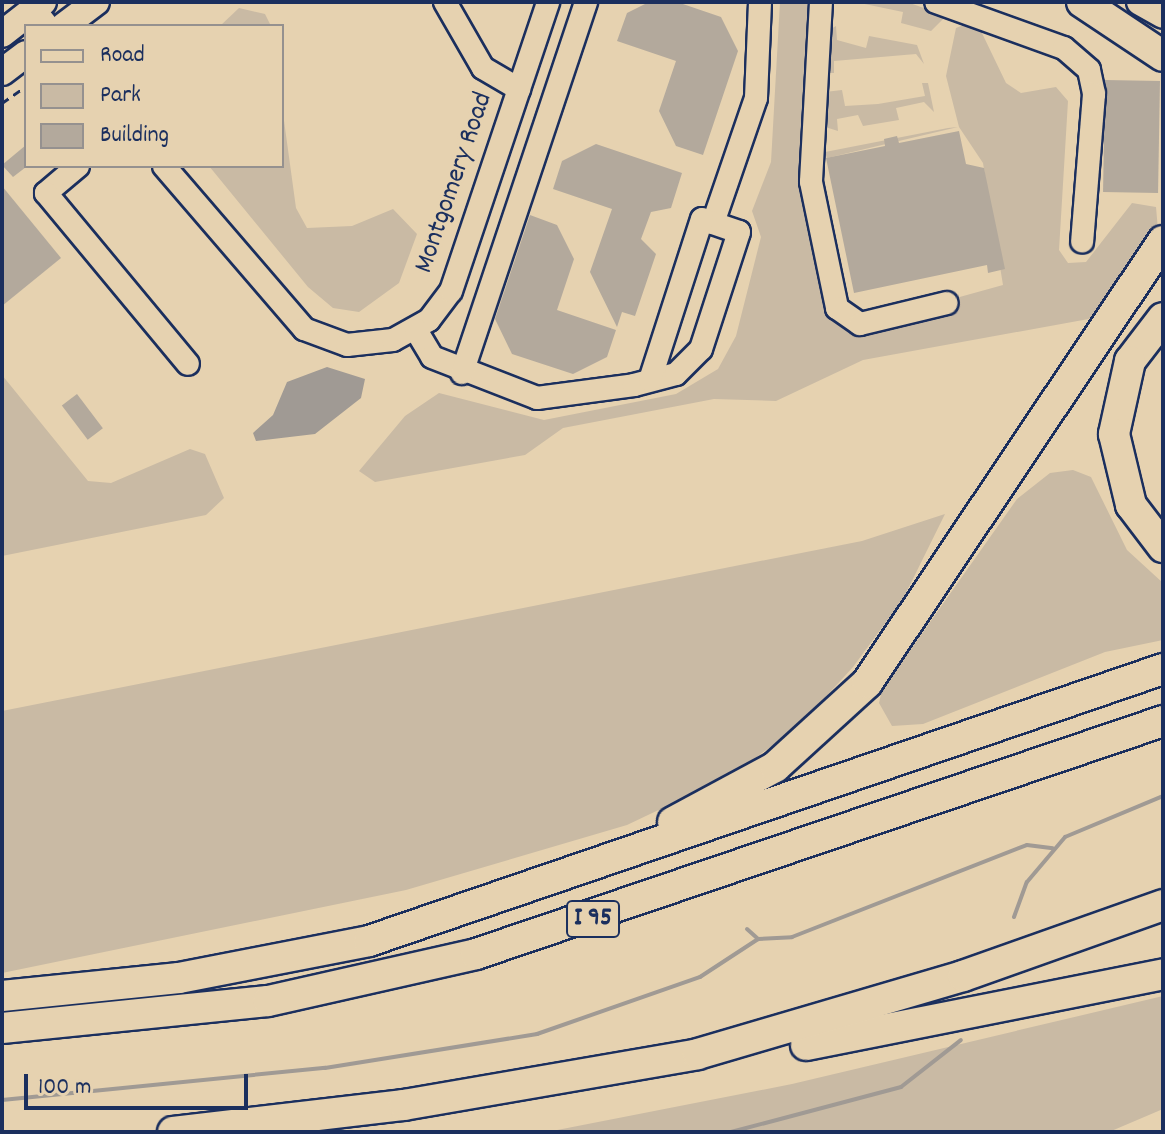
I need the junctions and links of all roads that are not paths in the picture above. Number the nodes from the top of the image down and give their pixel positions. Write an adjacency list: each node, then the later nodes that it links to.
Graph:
1 (96, 2): 13 (main road)
2 (445, 2): 19 (street)
3 (548, 2): 19 (street, Montgomery Road)
4 (586, 2): 29 (street)
5 (760, 2): 22 (street)
6 (821, 2): 25 (street)
7 (936, 2): 24 (street)
8 (1082, 2): 17 (highway)
9 (1097, 2): 15 (main road)
10 (1140, 2): 12 (main road)
11 (42, 12): 14 (main road)
12 (1163, 15)
13 (67, 24)
14 (2, 34)
15 (1163, 38)
16 (24, 56): 18 (main road)
17 (1163, 56)
18 (2, 72)
19 (519, 89): 27 (street, Montgomery Road)
20 (76, 168): 28 (street)
21 (166, 168): 27 (street)
22 (713, 223): 30 (street); 30 (street)
23 (1163, 241): 35 (highway)
24 (1082, 242)
25 (947, 303)
26 (1163, 318): 31 (highway)
27 (416, 330): 29 (street)
28 (188, 364)
29 (462, 373): 30 (street)
30 (650, 380)
31 (1163, 547)
32 (1163, 669): 35 (highway)
33 (1163, 721): 38 (highway, I 95)
34 (1163, 905): 39 (highway)
35 (261, 963): 37 (highway)
36 (1163, 974): 39 (highway)
37 (2, 996)
38 (2, 1028)
39 (698, 1054): 40 (highway)
40 (173, 1132)

